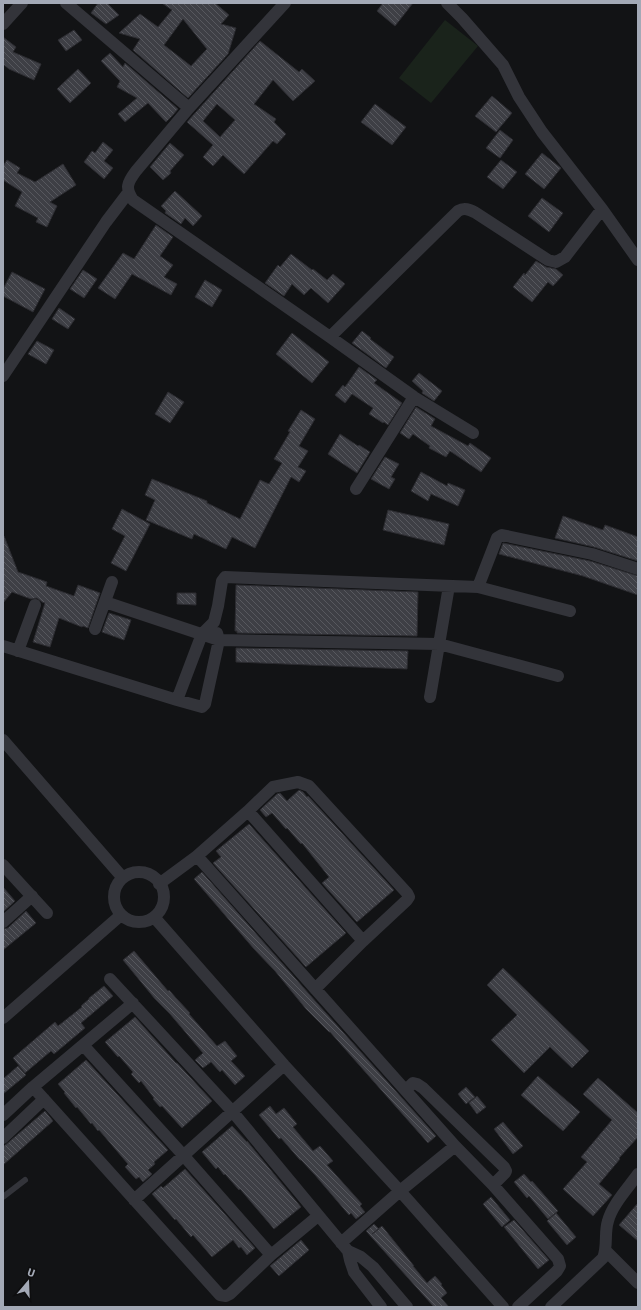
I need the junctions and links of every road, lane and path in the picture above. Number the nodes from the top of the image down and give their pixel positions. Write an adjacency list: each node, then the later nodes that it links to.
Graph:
1 (22, 3): 5 (street)
2 (66, 3): 6 (street)
3 (285, 3): 6 (street)
4 (447, 3): 8 (street)
5 (3, 24)
6 (189, 108): 7 (street)
7 (128, 193): 10 (street); 11 (street)
8 (602, 209): 9 (street); 10 (street)
9 (638, 260)
10 (330, 337): 12 (street)
11 (3, 376)
12 (414, 397): 13 (street); 14 (street)
13 (473, 433)
14 (356, 489)
15 (638, 570): 18 (street)
16 (112, 582): 19 (street)
17 (449, 586): 18 (street); 22 (street); 26 (street)
18 (478, 587): 21 (street)
19 (105, 602): 23 (street); 24 (street)
20 (36, 605): 28 (street)
21 (570, 611)
22 (214, 622): 24 (street); 25 (street)
23 (95, 629)
24 (202, 634): 25 (street); 31 (street)
25 (220, 640): 26 (street); 31 (street)
26 (438, 644): 29 (street); 30 (street)
27 (3, 646): 28 (street)
28 (18, 651): 31 (street)
29 (558, 676)
30 (430, 697)
31 (177, 700)
32 (3, 740): 36 (street)
33 (248, 811): 34 (street); 43 (street); 43 (street)
34 (197, 856): 37 (street); 45 (street)
35 (3, 865): 38 (street)
36 (123, 878): 37 (street); 40 (street)
37 (159, 884): 41 (street)
38 (32, 896): 39 (street); 42 (street)
39 (47, 913)
40 (121, 915): 41 (street); 47 (street)
41 (154, 918): 49 (street)
42 (3, 922)
43 (362, 941): 45 (street)
44 (110, 979): 46 (street)
45 (315, 989): 51 (street)
46 (133, 1003): 48 (street); 53 (street)
47 (3, 1018)
48 (84, 1046): 50 (street); 57 (street)
49 (284, 1065): 53 (street); 61 (street)
50 (33, 1087): 52 (street); 54 (street)
51 (406, 1090): 56 (street); 60 (street)
52 (44, 1099): 55 (street); 63 (street)
53 (232, 1111): 57 (street); 64 (street)
54 (3, 1115)
55 (3, 1138)
56 (455, 1146): 60 (street); 61 (street)
57 (184, 1156): 63 (street); 67 (street)
58 (638, 1174): 66 (street)
59 (25, 1180): 62 (lane)
60 (493, 1185): 72 (street)
61 (400, 1191): 65 (street); 71 (street)
62 (3, 1197)
63 (134, 1200): 67 (street)
64 (318, 1216): 65 (street); 67 (street)
65 (345, 1247): 69 (street); 70 (street)
66 (606, 1251): 68 (street); 73 (street)
67 (271, 1255)
68 (638, 1284)
69 (381, 1307)
70 (407, 1307)
71 (503, 1307)
72 (518, 1307)
73 (551, 1307)

